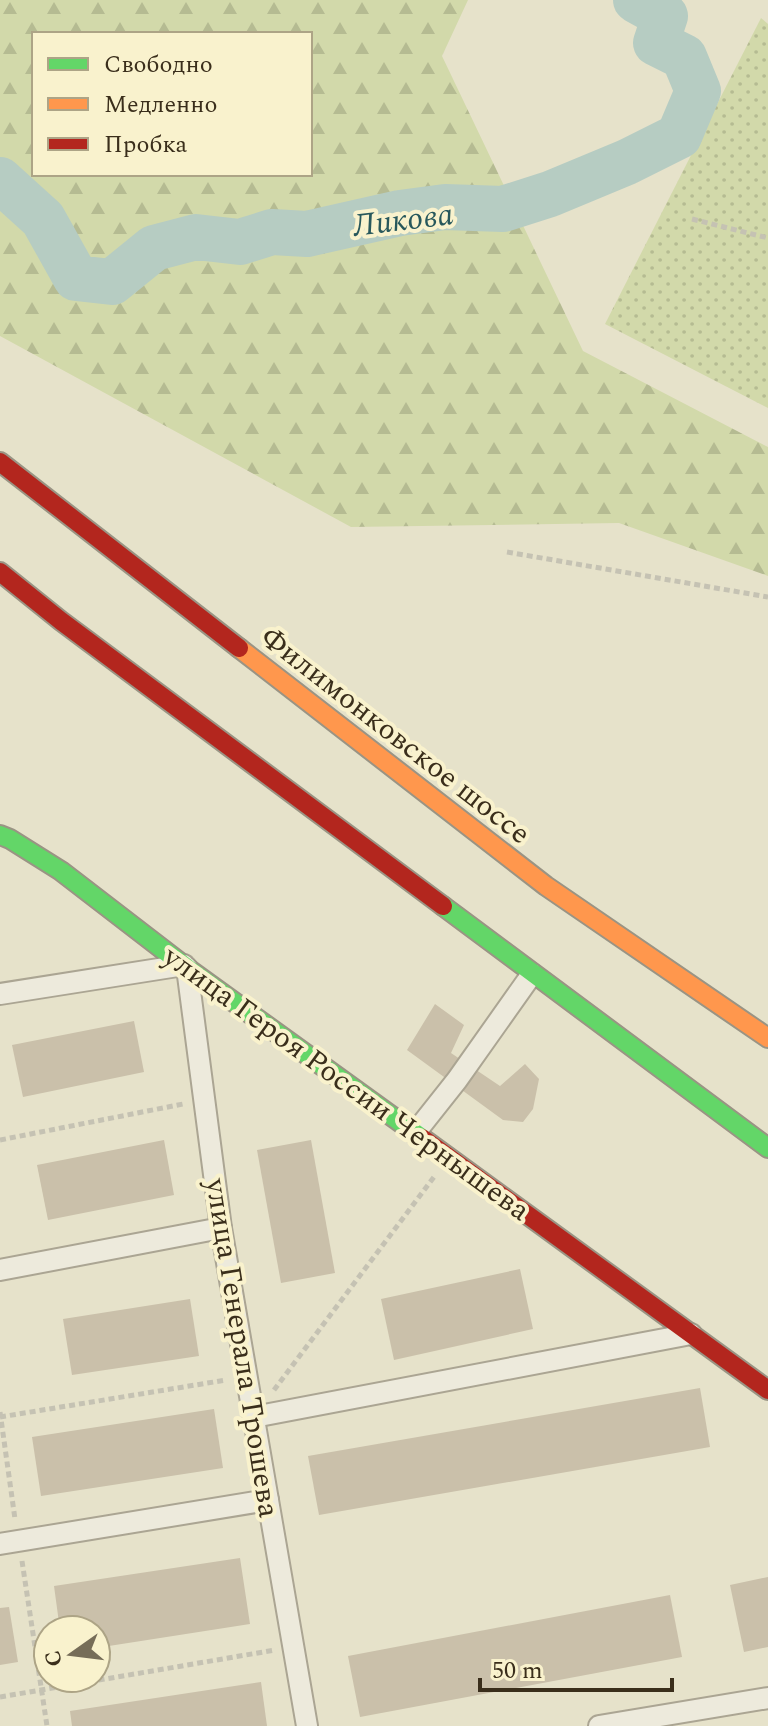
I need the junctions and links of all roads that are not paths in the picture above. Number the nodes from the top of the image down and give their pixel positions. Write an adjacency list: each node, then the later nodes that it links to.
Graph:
1 (0, 462): 9 (main road, Филимонковское шоссе)
2 (0, 572): 4 (main road)
3 (0, 585): 4 (main road)
4 (61, 621): 7 (main road)
5 (0, 835): 6 (main road, улица Героя России Чернышева)
6 (185, 967): 8 (street); 10 (main road, улица Героя России Чернышева); 12 (street, улица Генерала Трошева)
7 (532, 974): 10 (street); 11 (main road)
8 (0, 994)
9 (768, 1038)
10 (415, 1133): 14 (main road, улица Героя России Чернышева)
11 (768, 1148)
12 (221, 1228): 13 (street); 16 (street, улица Генерала Трошева)
13 (0, 1270)
14 (691, 1334): 15 (main road, улица Героя России Чернышева); 16 (street)
15 (768, 1390)
16 (254, 1417): 17 (street, улица Генерала Трошева)
17 (268, 1500): 18 (street); 20 (street, улица Генерала Трошева)
18 (9, 1542)
19 (768, 1698): 21 (street)
20 (307, 1726)
21 (599, 1726)

